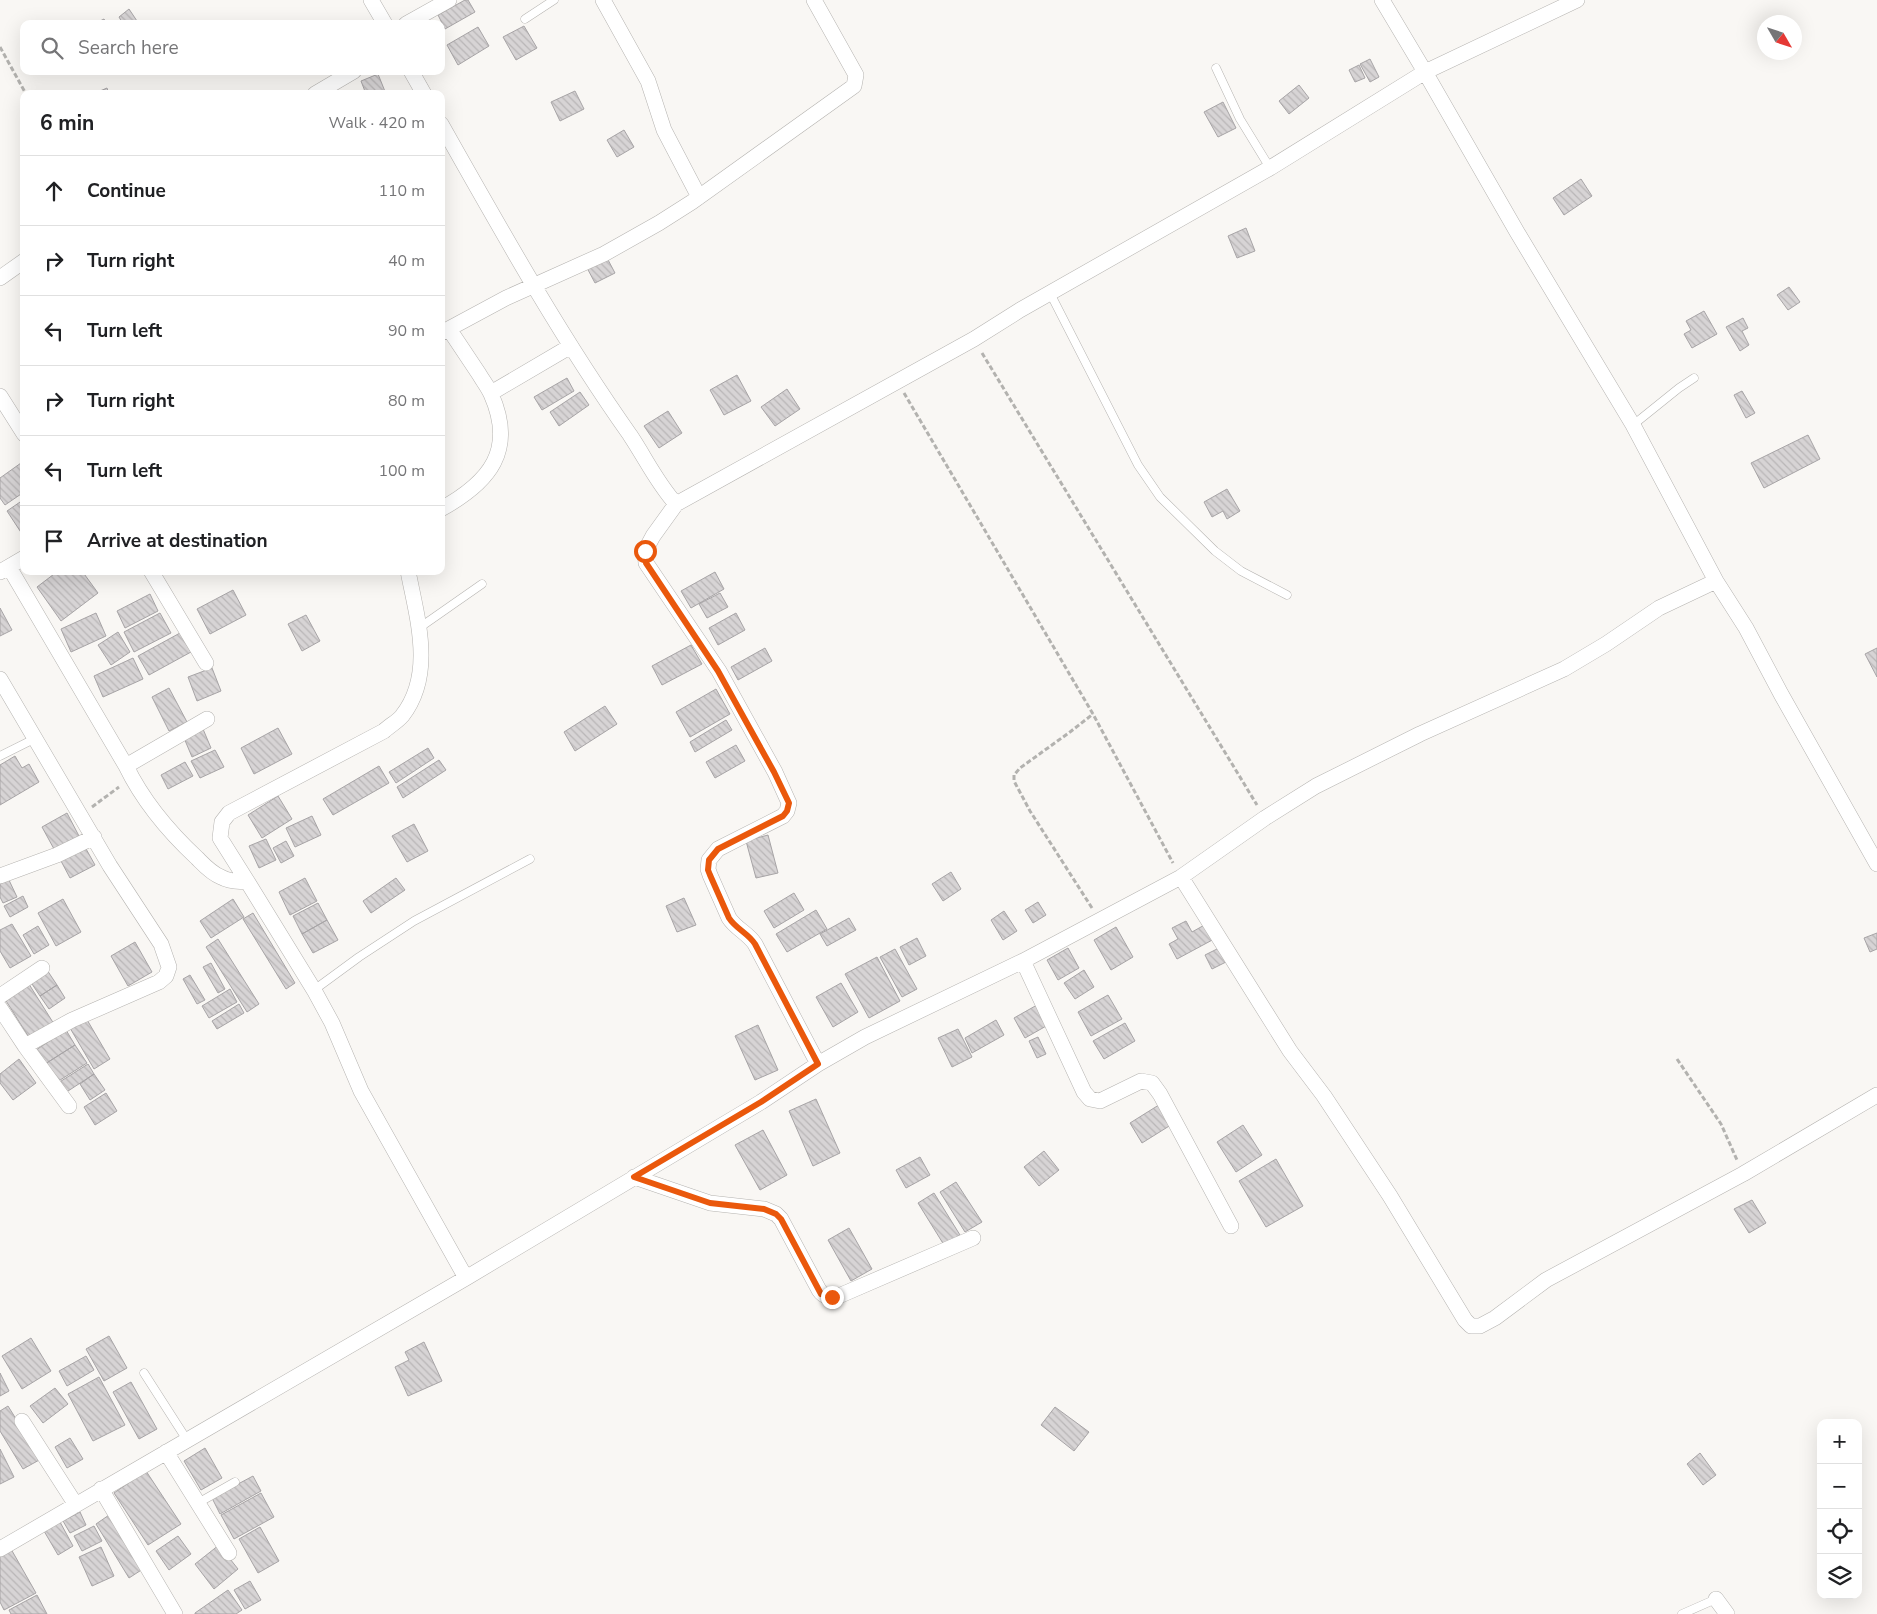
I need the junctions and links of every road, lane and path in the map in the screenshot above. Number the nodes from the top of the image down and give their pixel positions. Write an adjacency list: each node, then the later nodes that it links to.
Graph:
1 (371, 0): 9 (street)
2 (449, 0): 10 (street)
3 (554, 0): 8 (lane)
4 (603, 0): 21 (street)
5 (814, 0): 21 (street)
6 (1382, 0): 13 (street)
7 (1577, 0): 13 (street)
8 (525, 19)
9 (383, 20)
10 (413, 20)
11 (0, 47): 16 (path)
12 (1216, 68): 20 (lane)
13 (1425, 72): 20 (street); 33 (street)
14 (347, 75): 17 (street)
15 (413, 75): 18 (street)
16 (24, 90)
17 (322, 90)
18 (422, 90)
19 (445, 131): 24 (street)
20 (1270, 168): 25 (street)
21 (699, 197): 24 (street)
22 (20, 264): 23 (street)
23 (0, 278)
24 (533, 286): 26 (street); 28 (street)
25 (1050, 293): 27 (street); 43 (lane)
26 (445, 331): 31 (street)
27 (974, 340): 30 (street); 53 (path)
28 (571, 346): 31 (street); 35 (street)
29 (1694, 378): 33 (lane)
30 (898, 382): 35 (street); 47 (path)
31 (491, 393): 36 (street)
32 (0, 396): 34 (street)
33 (1633, 425): 41 (street)
34 (20, 428)
35 (676, 504): 68 (street)
36 (445, 506)
37 (20, 560): 38 (street)
38 (5, 569): 51 (street)
39 (153, 575): 45 (street)
40 (409, 575): 44 (street)
41 (1716, 581): 53 (street); 56 (street)
42 (482, 584): 44 (lane)
43 (1287, 595)
44 (419, 628): 59 (street)
45 (206, 663)
46 (0, 679): 49 (street)
47 (1092, 714): 58 (path); 60 (path)
48 (208, 719): 51 (street)
49 (36, 738): 50 (lane); 52 (street)
50 (0, 756)
51 (129, 772): 52 (path); 59 (street)
52 (81, 814): 54 (street)
53 (1265, 818): 58 (street)
54 (94, 837): 57 (street); 66 (street)
55 (530, 859): 63 (lane)
56 (1877, 864)
57 (0, 876)
58 (1180, 877): 60 (street); 71 (street)
59 (247, 881): 63 (street)
60 (1100, 920): 61 (street)
61 (1023, 962): 68 (street); 73 (street)
62 (42, 968): 64 (street)
63 (314, 990): 75 (street)
64 (0, 996)
65 (0, 1008): 66 (street)
66 (25, 1046): 70 (street)
67 (1677, 1060): 71 (path)
68 (818, 1064): 72 (street)
69 (1877, 1095): 71 (street)
70 (69, 1106)
71 (1743, 1174)
72 (634, 1177): 74 (street); 75 (street)
73 (1231, 1226)
74 (973, 1238)
75 (466, 1278): 78 (street)
76 (144, 1373): 78 (lane)
77 (22, 1421): 83 (street)
78 (187, 1440): 79 (street)
79 (166, 1452): 81 (street); 82 (street)
80 (235, 1482): 82 (lane)
81 (101, 1488): 83 (street); 87 (street)
82 (198, 1503): 85 (street)
83 (76, 1504): 84 (street)
84 (0, 1548)
85 (229, 1553)
86 (1716, 1599): 88 (lane); 89 (street)
87 (175, 1614)
88 (1682, 1614)
89 (1727, 1614)

